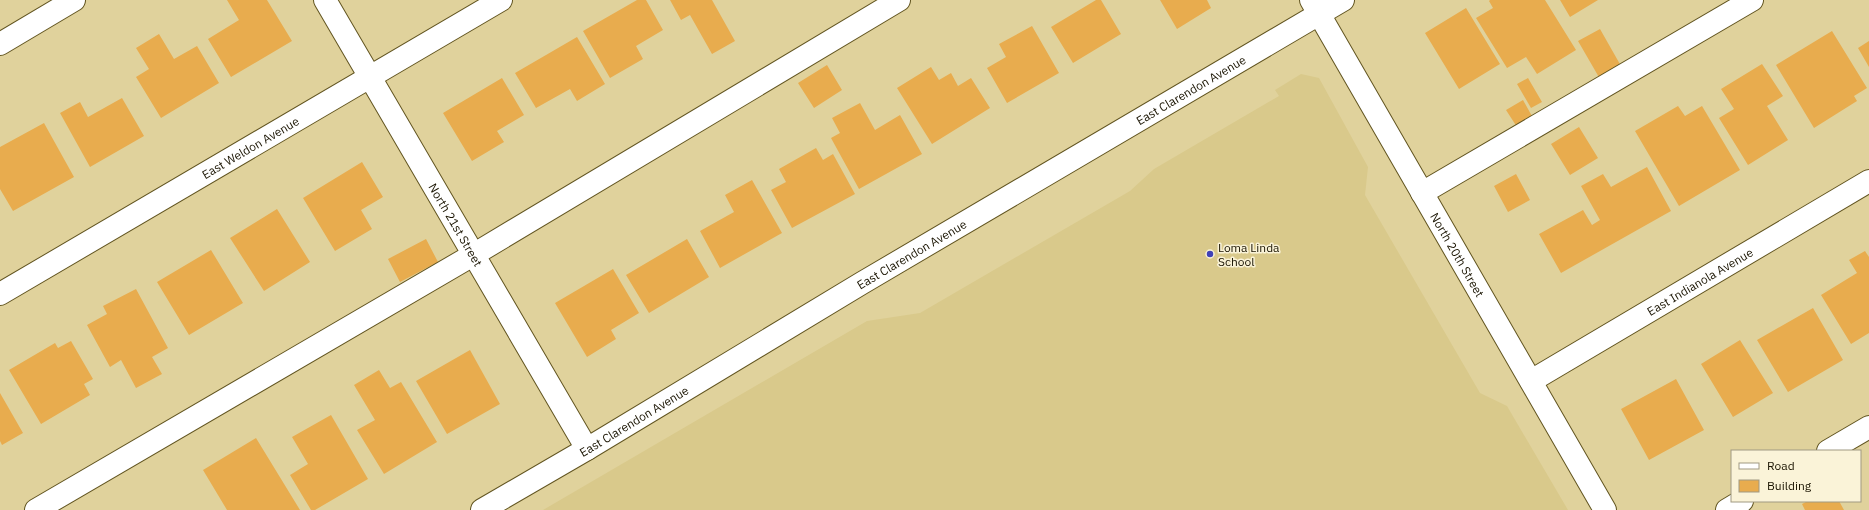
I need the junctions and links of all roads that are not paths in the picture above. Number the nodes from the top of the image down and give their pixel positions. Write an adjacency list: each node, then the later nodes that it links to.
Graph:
1 (74, 0): 8 (street)
2 (324, 0): 9 (street, North 21st Street)
3 (500, 0): 9 (street, East Weldon Avenue)
4 (899, 0): 12 (street)
5 (1343, 0): 7 (street, East Clarendon Avenue)
6 (1752, 0): 11 (street)
7 (1315, 7): 11 (street, North 20th Street); 16 (street, East Clarendon Avenue)
8 (0, 44)
9 (369, 78): 12 (street, North 21st Street); 13 (street, East Weldon Avenue)
10 (1869, 181): 14 (street, East Indianola Avenue)
11 (1422, 193): 14 (street, North 20th Street)
12 (473, 255): 16 (street, North 21st Street); 19 (street)
13 (0, 294)
14 (1530, 381): 21 (street, North 20th Street)
15 (1869, 427): 17 (street)
16 (586, 449): 20 (street, East Clarendon Avenue)
17 (1830, 450)
18 (1740, 502): 22 (street)
19 (36, 510)
20 (482, 510)
21 (1605, 510)
22 (1727, 510)

